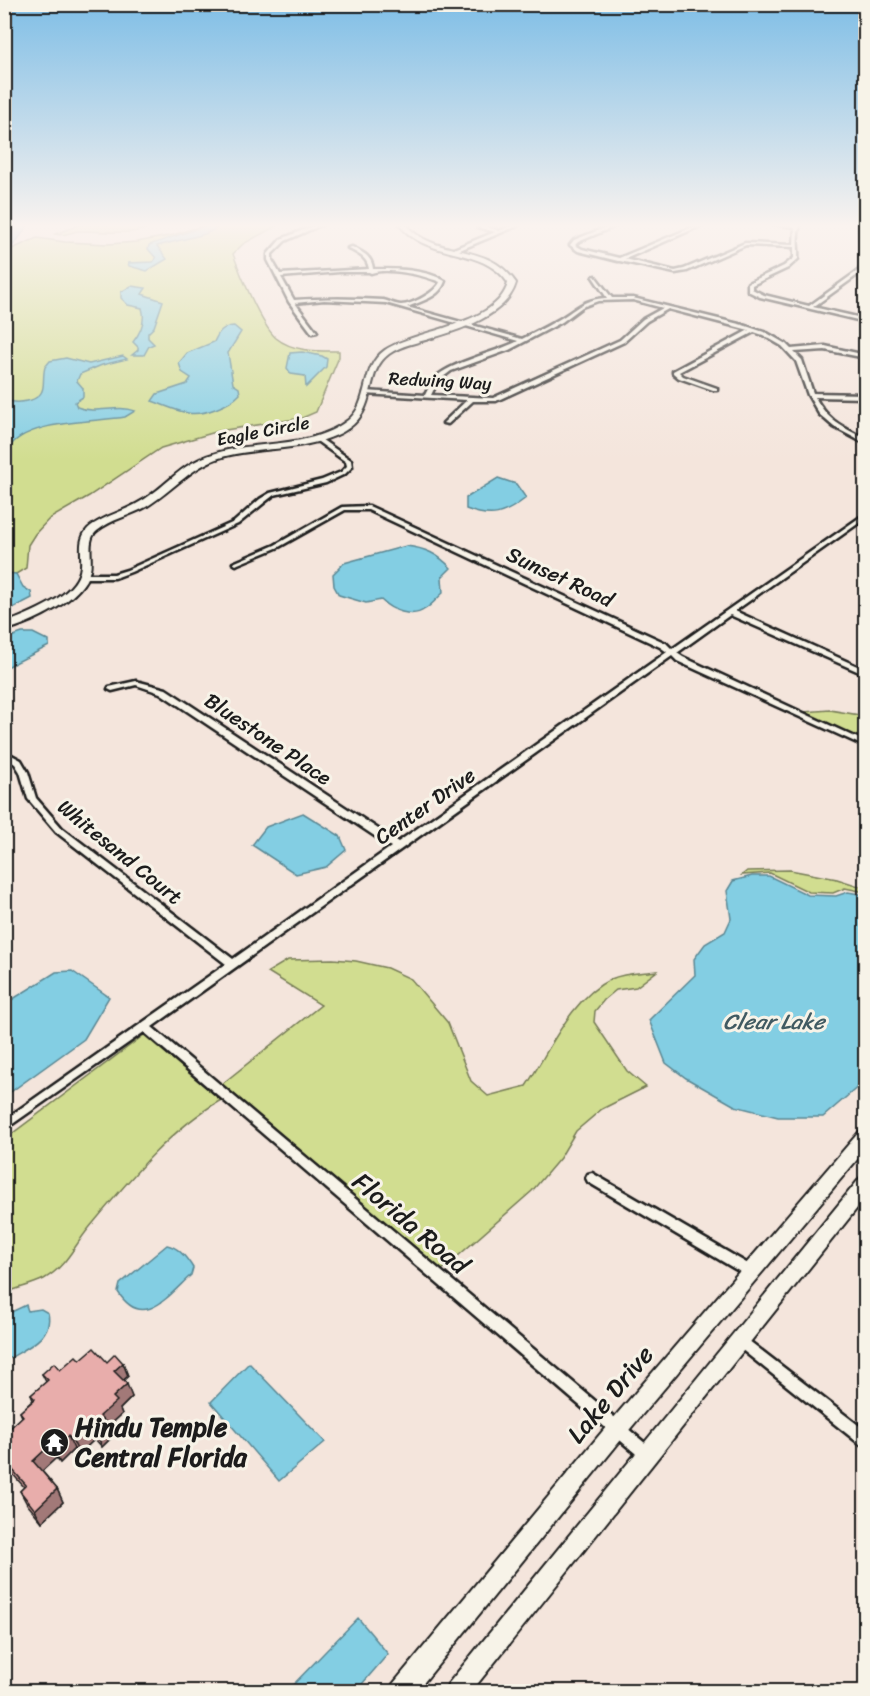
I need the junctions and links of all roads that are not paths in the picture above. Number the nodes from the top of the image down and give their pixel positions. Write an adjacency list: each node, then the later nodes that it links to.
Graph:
1 (292, 303): 15 (street)
2 (390, 303): 9 (street)
3 (410, 303): 9 (street)
4 (499, 303): 13 (street, Eagle Circle)
5 (592, 303): 16 (street)
6 (652, 303): 10 (street)
7 (791, 303): 11 (street)
8 (817, 303): 11 (street)
9 (404, 306): 13 (street)
10 (668, 307): 14 (street); 24 (street, Redwing Way)
11 (810, 308): 12 (street)
12 (866, 321)
13 (462, 324): 16 (street); 20 (street, Eagle Circle)
14 (754, 330): 17 (street); 19 (street)
15 (314, 332)
16 (522, 341): 21 (street)
17 (792, 350): 18 (street); 22 (street)
18 (866, 357)
19 (715, 389)
20 (366, 393): 21 (street, Redwing Way); 26 (street, Eagle Circle)
21 (428, 395): 24 (street, Redwing Way)
22 (811, 395): 23 (street); 27 (street)
23 (866, 396)
24 (471, 400): 25 (street)
25 (446, 423)
26 (316, 438): 30 (street, Eagle Circle); 30 (street)
27 (866, 442)
28 (866, 515): 31 (street, Center Drive)
29 (236, 564): 33 (street, Sunset Road)
30 (83, 576): 32 (street)
31 (729, 612): 33 (street, Center Drive); 34 (street)
32 (4, 628)
33 (673, 653): 36 (street, Sunset Road); 38 (street, Center Drive)
34 (866, 673)
35 (112, 689): 38 (street, Bluestone Place)
36 (866, 745)
37 (4, 753): 39 (street, Whitesand Court)
38 (398, 847): 39 (street, Center Drive)
39 (233, 964): 40 (street, Center Drive)
40 (145, 1027): 41 (street, Center Drive); 47 (street, Florida Road)
41 (4, 1126)
42 (866, 1136): 45 (street, Lake Drive)
43 (592, 1178): 45 (street)
44 (866, 1183): 46 (street)
45 (751, 1272): 47 (street, Lake Drive)
46 (740, 1341): 48 (street); 49 (street)
47 (618, 1428): 49 (street, Florida Road); 50 (street, Lake Drive)
48 (866, 1440)
49 (647, 1454): 51 (street)
50 (401, 1692)
51 (456, 1692)

